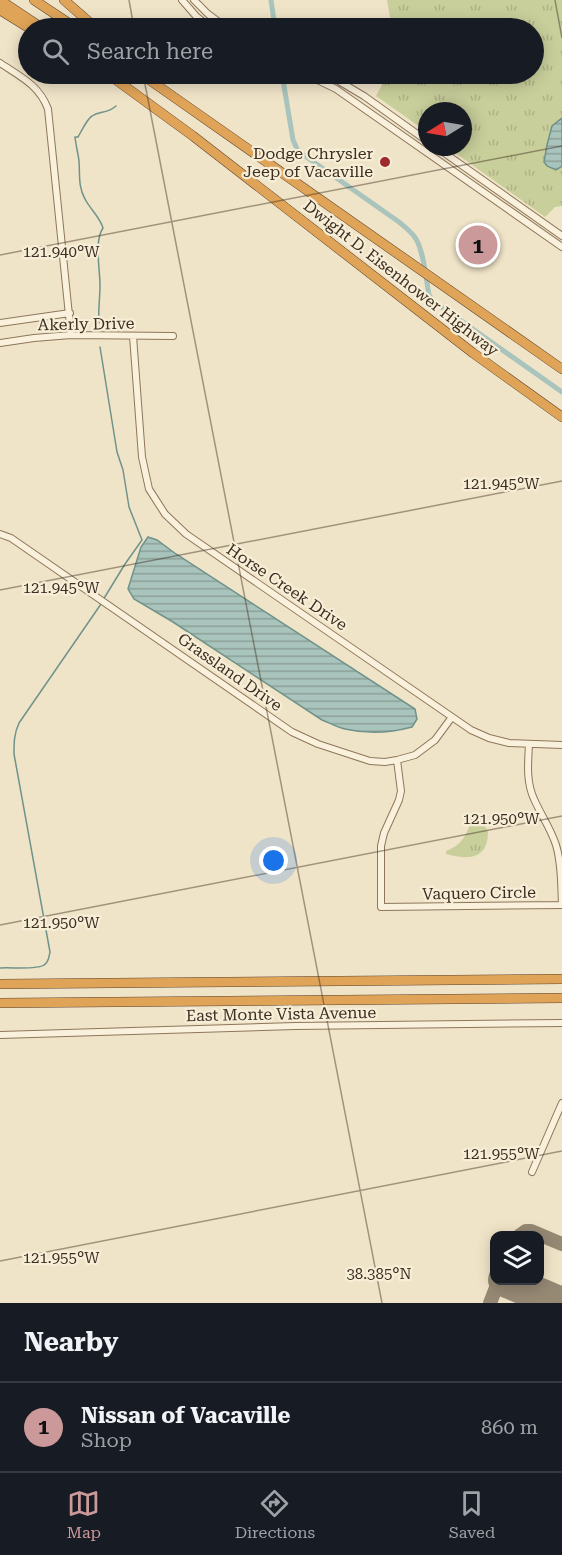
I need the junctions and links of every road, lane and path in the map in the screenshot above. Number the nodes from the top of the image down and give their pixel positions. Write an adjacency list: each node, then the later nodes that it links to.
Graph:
1 (0, 0): 7 (highway)
2 (34, 0): 8 (highway)
3 (64, 0): 9 (highway)
4 (182, 0): 10 (street)
5 (194, 0): 11 (street)
6 (0, 10): 12 (highway)
7 (27, 18)
8 (61, 18)
9 (85, 18)
10 (198, 18)
11 (212, 18)
12 (18, 21)
13 (0, 63): 14 (street)
14 (18, 75)
15 (31, 84): 26 (street)
16 (122, 84): 33 (highway, Dwight D. Eisenhower Highway)
17 (156, 84): 32 (highway, Dwight D. Eisenhower Highway)
18 (326, 84): 21 (street)
19 (344, 84): 20 (street)
20 (364, 96): 21 (street); 22 (street)
21 (358, 104): 25 (street)
22 (418, 135)
23 (449, 156): 24 (street)
24 (562, 236)
25 (562, 247)
26 (70, 313): 27 (street); 28 (street)
27 (0, 323)
28 (71, 335): 29 (street, Akerly Drive); 31 (street, Akerly Drive)
29 (133, 336): 30 (street, Akerly Drive); 35 (street, Horse Creek Drive)
30 (173, 336)
31 (0, 343)
32 (562, 369)
33 (562, 417)
34 (0, 534): 38 (street, Grassland Drive)
35 (452, 717): 36 (street, Horse Creek Drive); 38 (street, Grassland Drive)
36 (529, 744): 37 (street, Horse Creek Drive); 38 (street, Vaquero Circle)
37 (562, 745)
38 (397, 760)
39 (562, 979): 40 (highway)
40 (0, 984)
41 (562, 998): 42 (highway)
42 (0, 1003)
43 (562, 1023): 44 (street, East Monte Vista Avenue)
44 (0, 1035)
45 (562, 1103): 46 (street)
46 (532, 1172)

